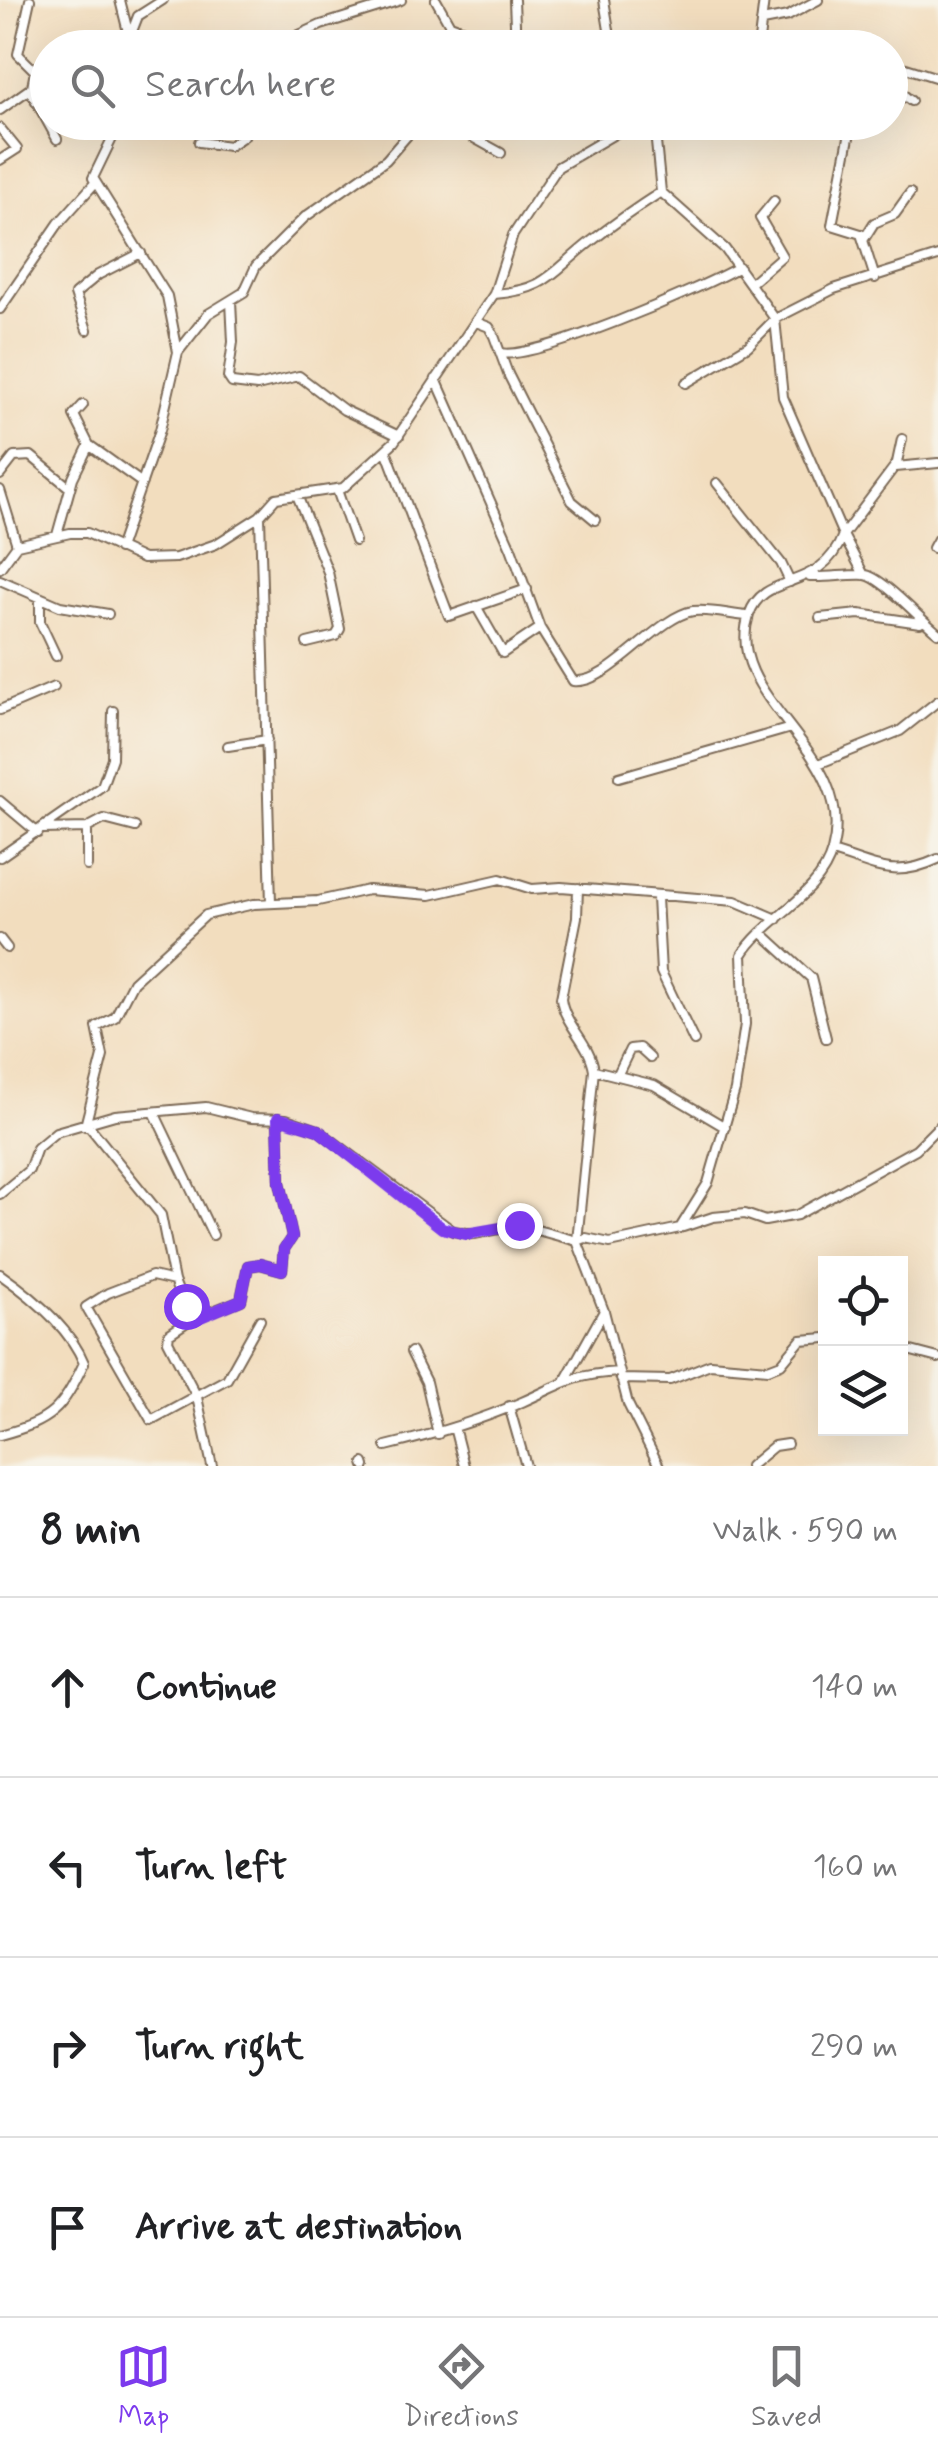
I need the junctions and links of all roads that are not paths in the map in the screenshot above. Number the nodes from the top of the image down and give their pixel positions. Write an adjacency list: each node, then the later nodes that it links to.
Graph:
1 (30, 0): 20 (street)
2 (120, 0): 12 (street)
3 (163, 0): 13 (street)
4 (402, 0): 14 (street)
5 (436, 0): 11 (street)
6 (514, 0): 17 (street)
7 (604, 0): 18 (street)
8 (764, 0): 10 (street)
9 (818, 0): 10 (street)
10 (762, 21): 19 (street)
11 (450, 25): 15 (street); 16 (street)
12 (130, 30)
13 (133, 30)
14 (311, 30)
15 (448, 30)
16 (464, 30)
17 (514, 30)
18 (609, 30)
19 (761, 30)
20 (30, 66)
21 (908, 69): 22 (street)
22 (938, 78)
23 (30, 89): 26 (street)
24 (908, 99): 25 (street)
25 (911, 101)
26 (0, 110)
27 (0, 128): 37 (street)
28 (111, 140): 38 (street)
29 (238, 140): 35 (street)
30 (403, 140): 49 (street)
31 (477, 140): 36 (street)
32 (604, 140): 48 (street)
33 (656, 140): 39 (street)
34 (849, 140): 42 (street)
35 (199, 142)
36 (500, 153)
37 (0, 160)
38 (95, 182): 43 (street); 50 (street)
39 (661, 192): 45 (street); 48 (street)
40 (910, 193): 42 (street)
41 (774, 201): 47 (street)
42 (864, 240): 46 (street)
43 (141, 254): 53 (street); 54 (street)
44 (938, 256): 46 (street)
45 (740, 267): 47 (street); 55 (street)
46 (875, 278): 51 (street)
47 (752, 282): 51 (street)
48 (494, 294): 52 (street)
49 (231, 300): 54 (street); 59 (street)
50 (0, 309)
51 (775, 319): 57 (street); 75 (street)
52 (476, 322): 55 (street); 56 (street)
53 (87, 330)
54 (178, 352): 67 (street)
55 (500, 353): 73 (street)
56 (436, 379): 59 (street); 84 (street)
57 (686, 383)
58 (83, 405): 61 (street)
59 (399, 436): 62 (street)
60 (902, 439): 64 (street)
61 (90, 446): 67 (street); 68 (street)
62 (386, 450): 70 (street); 86 (street)
63 (938, 462): 64 (street)
64 (895, 466): 75 (street)
65 (0, 476): 68 (street)
66 (717, 483): 83 (street)
67 (142, 484): 78 (street)
68 (70, 488): 74 (street)
69 (0, 490): 77 (street)
70 (337, 490): 71 (street); 76 (street)
71 (297, 495): 72 (street); 93 (street)
72 (260, 516): 78 (street); 100 (street)
73 (596, 520)
74 (57, 535): 77 (street); 78 (street)
75 (843, 535): 80 (street); 81 (street)
76 (355, 541)
77 (17, 545): 79 (street)
78 (119, 550)
79 (0, 568)
80 (864, 575): 81 (street); 90 (street)
81 (809, 577): 83 (street)
82 (0, 580): 85 (street)
83 (790, 582): 88 (street)
84 (527, 589): 86 (street); 91 (street)
85 (40, 599): 87 (street); 94 (street)
86 (476, 606): 91 (street)
87 (108, 614)
88 (748, 616): 91 (street); 99 (street)
89 (820, 618): 90 (street)
90 (925, 624): 92 (street)
91 (540, 628)
92 (938, 633)
93 (307, 644)
94 (56, 656)
95 (54, 688): 97 (street)
96 (938, 702): 102 (street)
97 (0, 710)
98 (113, 711): 107 (street)
99 (791, 728): 102 (street); 103 (street)
100 (267, 740): 101 (street); 114 (street)
101 (228, 746)
102 (818, 764): 108 (street)
103 (619, 777)
104 (0, 801): 107 (street)
105 (134, 827): 106 (street)
106 (87, 828): 107 (street); 111 (street)
107 (41, 831): 109 (street)
108 (832, 852): 110 (street); 115 (street)
109 (0, 857)
110 (938, 858)
111 (87, 866)
112 (578, 888): 113 (street); 114 (street); 122 (street)
113 (657, 898): 115 (street); 120 (street)
114 (270, 903): 126 (street)
115 (777, 919): 116 (street)
116 (762, 933): 119 (street); 127 (street)
117 (0, 938): 118 (street)
118 (7, 948)
119 (826, 1038)
120 (694, 1041)
121 (650, 1058): 123 (street)
122 (594, 1070): 123 (street); 132 (street)
123 (617, 1076): 127 (street)
124 (154, 1114): 125 (street); 126 (street); 131 (street)
125 (278, 1118): 132 (street); 136 (street)
126 (87, 1126): 129 (street); 134 (street)
127 (725, 1127): 130 (street)
128 (938, 1128): 130 (street)
129 (0, 1194)
130 (680, 1228): 132 (street)
131 (213, 1235)
132 (577, 1241): 135 (street)
133 (0, 1274): 148 (street)
134 (174, 1281): 136 (street); 144 (street)
135 (604, 1311): 142 (street); 143 (street)
136 (190, 1320): 144 (street)
137 (260, 1320): 144 (street)
138 (818, 1339): 142 (street)
139 (908, 1350): 141 (street)
140 (411, 1352): 147 (street)
141 (938, 1358)
142 (620, 1375): 143 (street); 154 (street)
143 (566, 1379): 145 (street)
144 (197, 1397): 151 (street)
145 (509, 1406): 146 (street); 153 (street)
146 (454, 1428): 147 (street); 152 (street)
147 (438, 1434): 150 (street)
148 (0, 1435)
149 (786, 1444): 155 (street)
150 (386, 1446)
151 (212, 1466)
152 (464, 1466)
153 (526, 1466)
154 (659, 1466)
155 (750, 1466)

